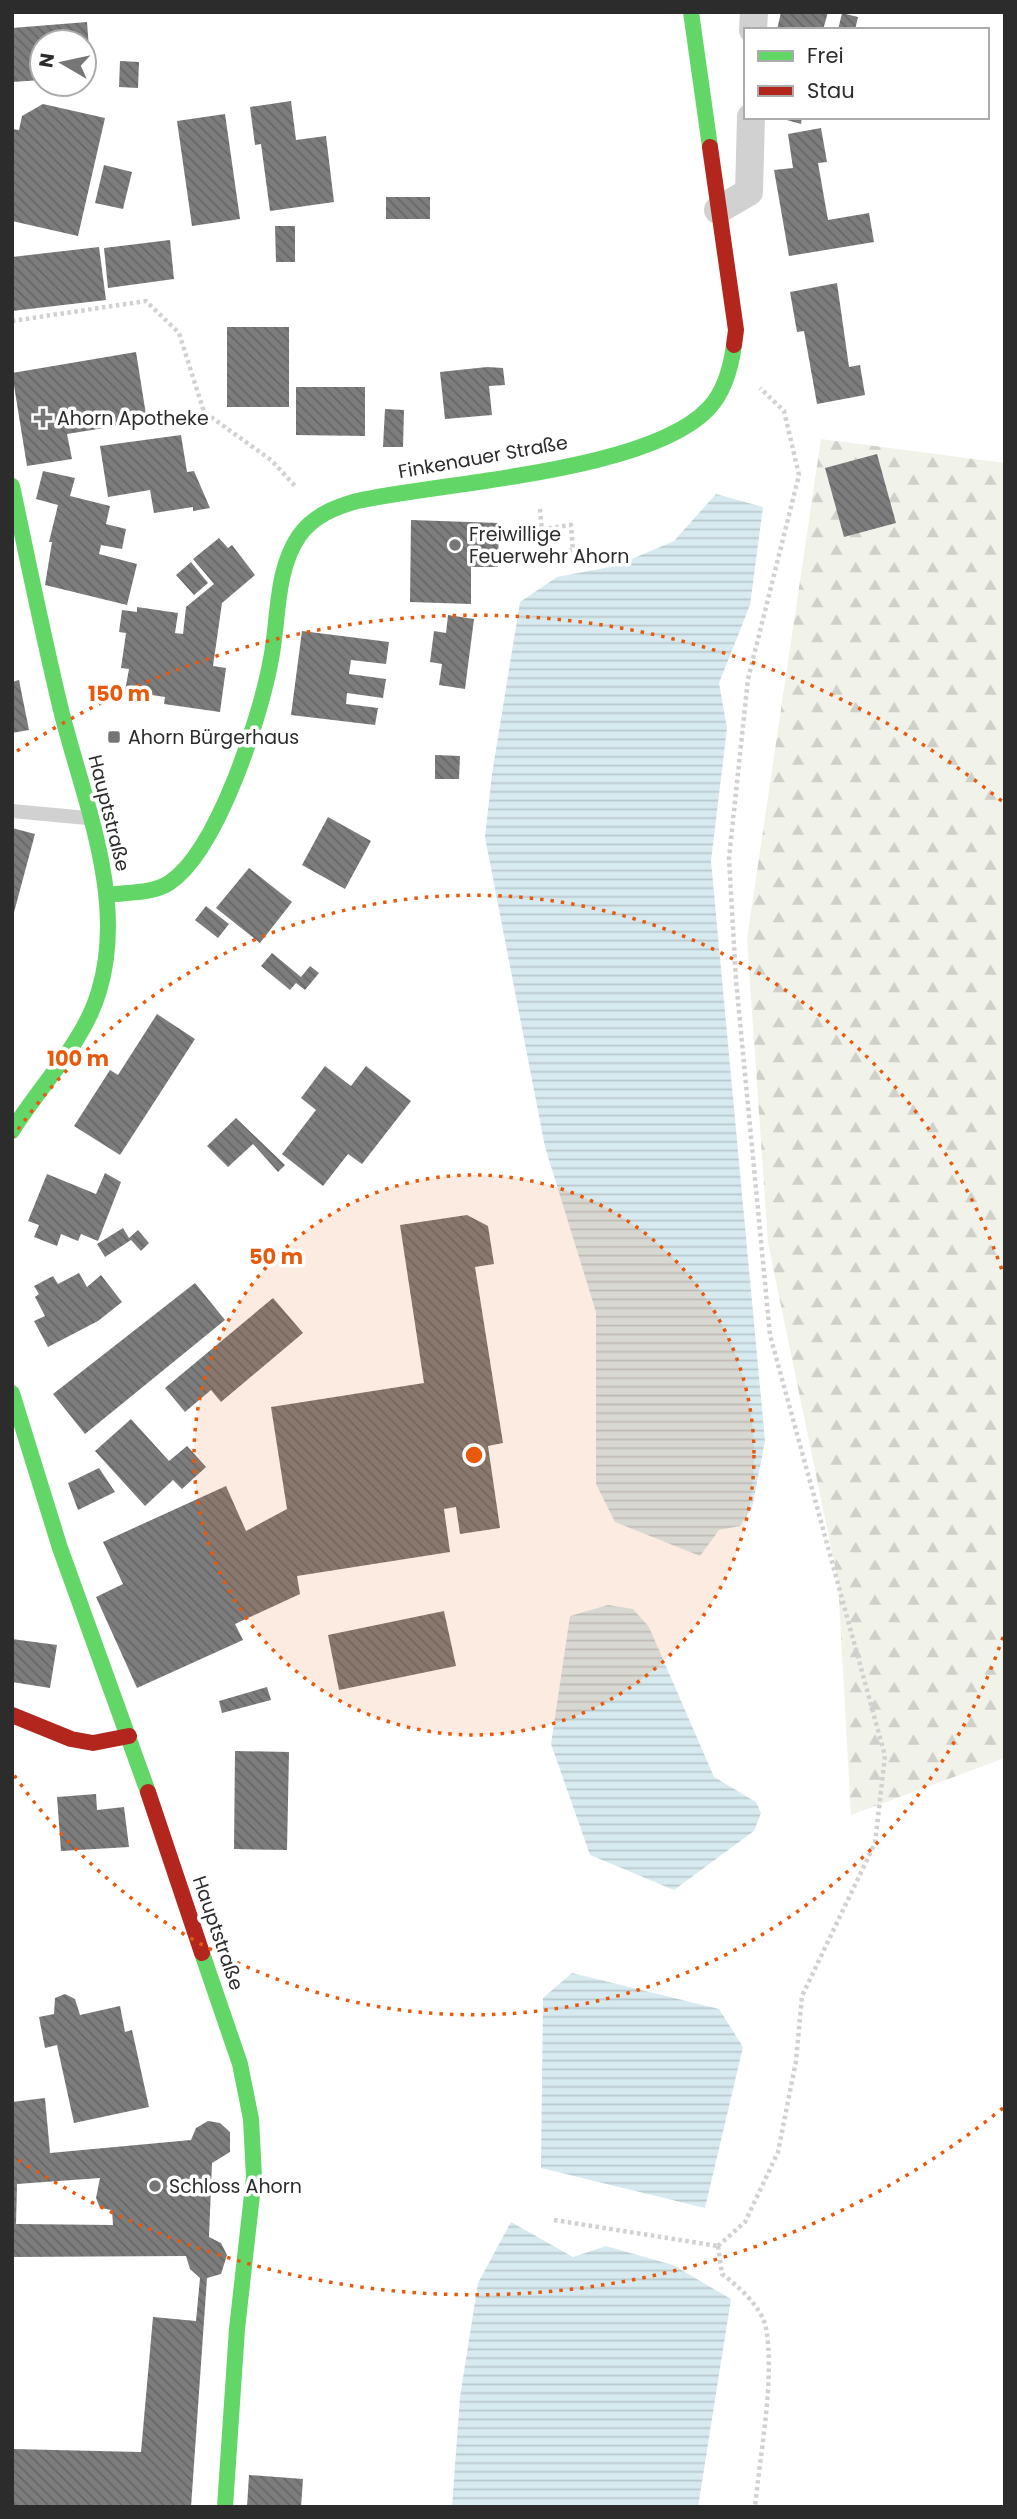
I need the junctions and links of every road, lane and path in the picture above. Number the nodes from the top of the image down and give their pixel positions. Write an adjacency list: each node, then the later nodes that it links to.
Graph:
1 (691, 12): 3 (street, Finkenauer Straße)
2 (751, 119): 3 (street)
3 (718, 209): 5 (street, Finkenauer Straße)
4 (12, 321): 8 (path)
5 (732, 360): 6 (street, Finkenauer Straße); 18 (path)
6 (536, 470): 8 (street, Finkenauer Straße); 9 (path)
7 (12, 486): 11 (street, Hauptstraße)
8 (322, 514): 12 (street, Finkenauer Straße)
9 (542, 528): 9 (path)
10 (12, 811): 11 (lane)
11 (88, 818): 12 (street, Hauptstraße)
12 (107, 895): 13 (street, Hauptstraße)
13 (12, 1131)
14 (12, 1394): 16 (street, Hauptstraße)
15 (12, 1716): 16 (street)
16 (129, 1736): 19 (street, Hauptstraße)
17 (554, 2220): 18 (path)
18 (718, 2246): 20 (path)
19 (225, 2507)
20 (755, 2507)

